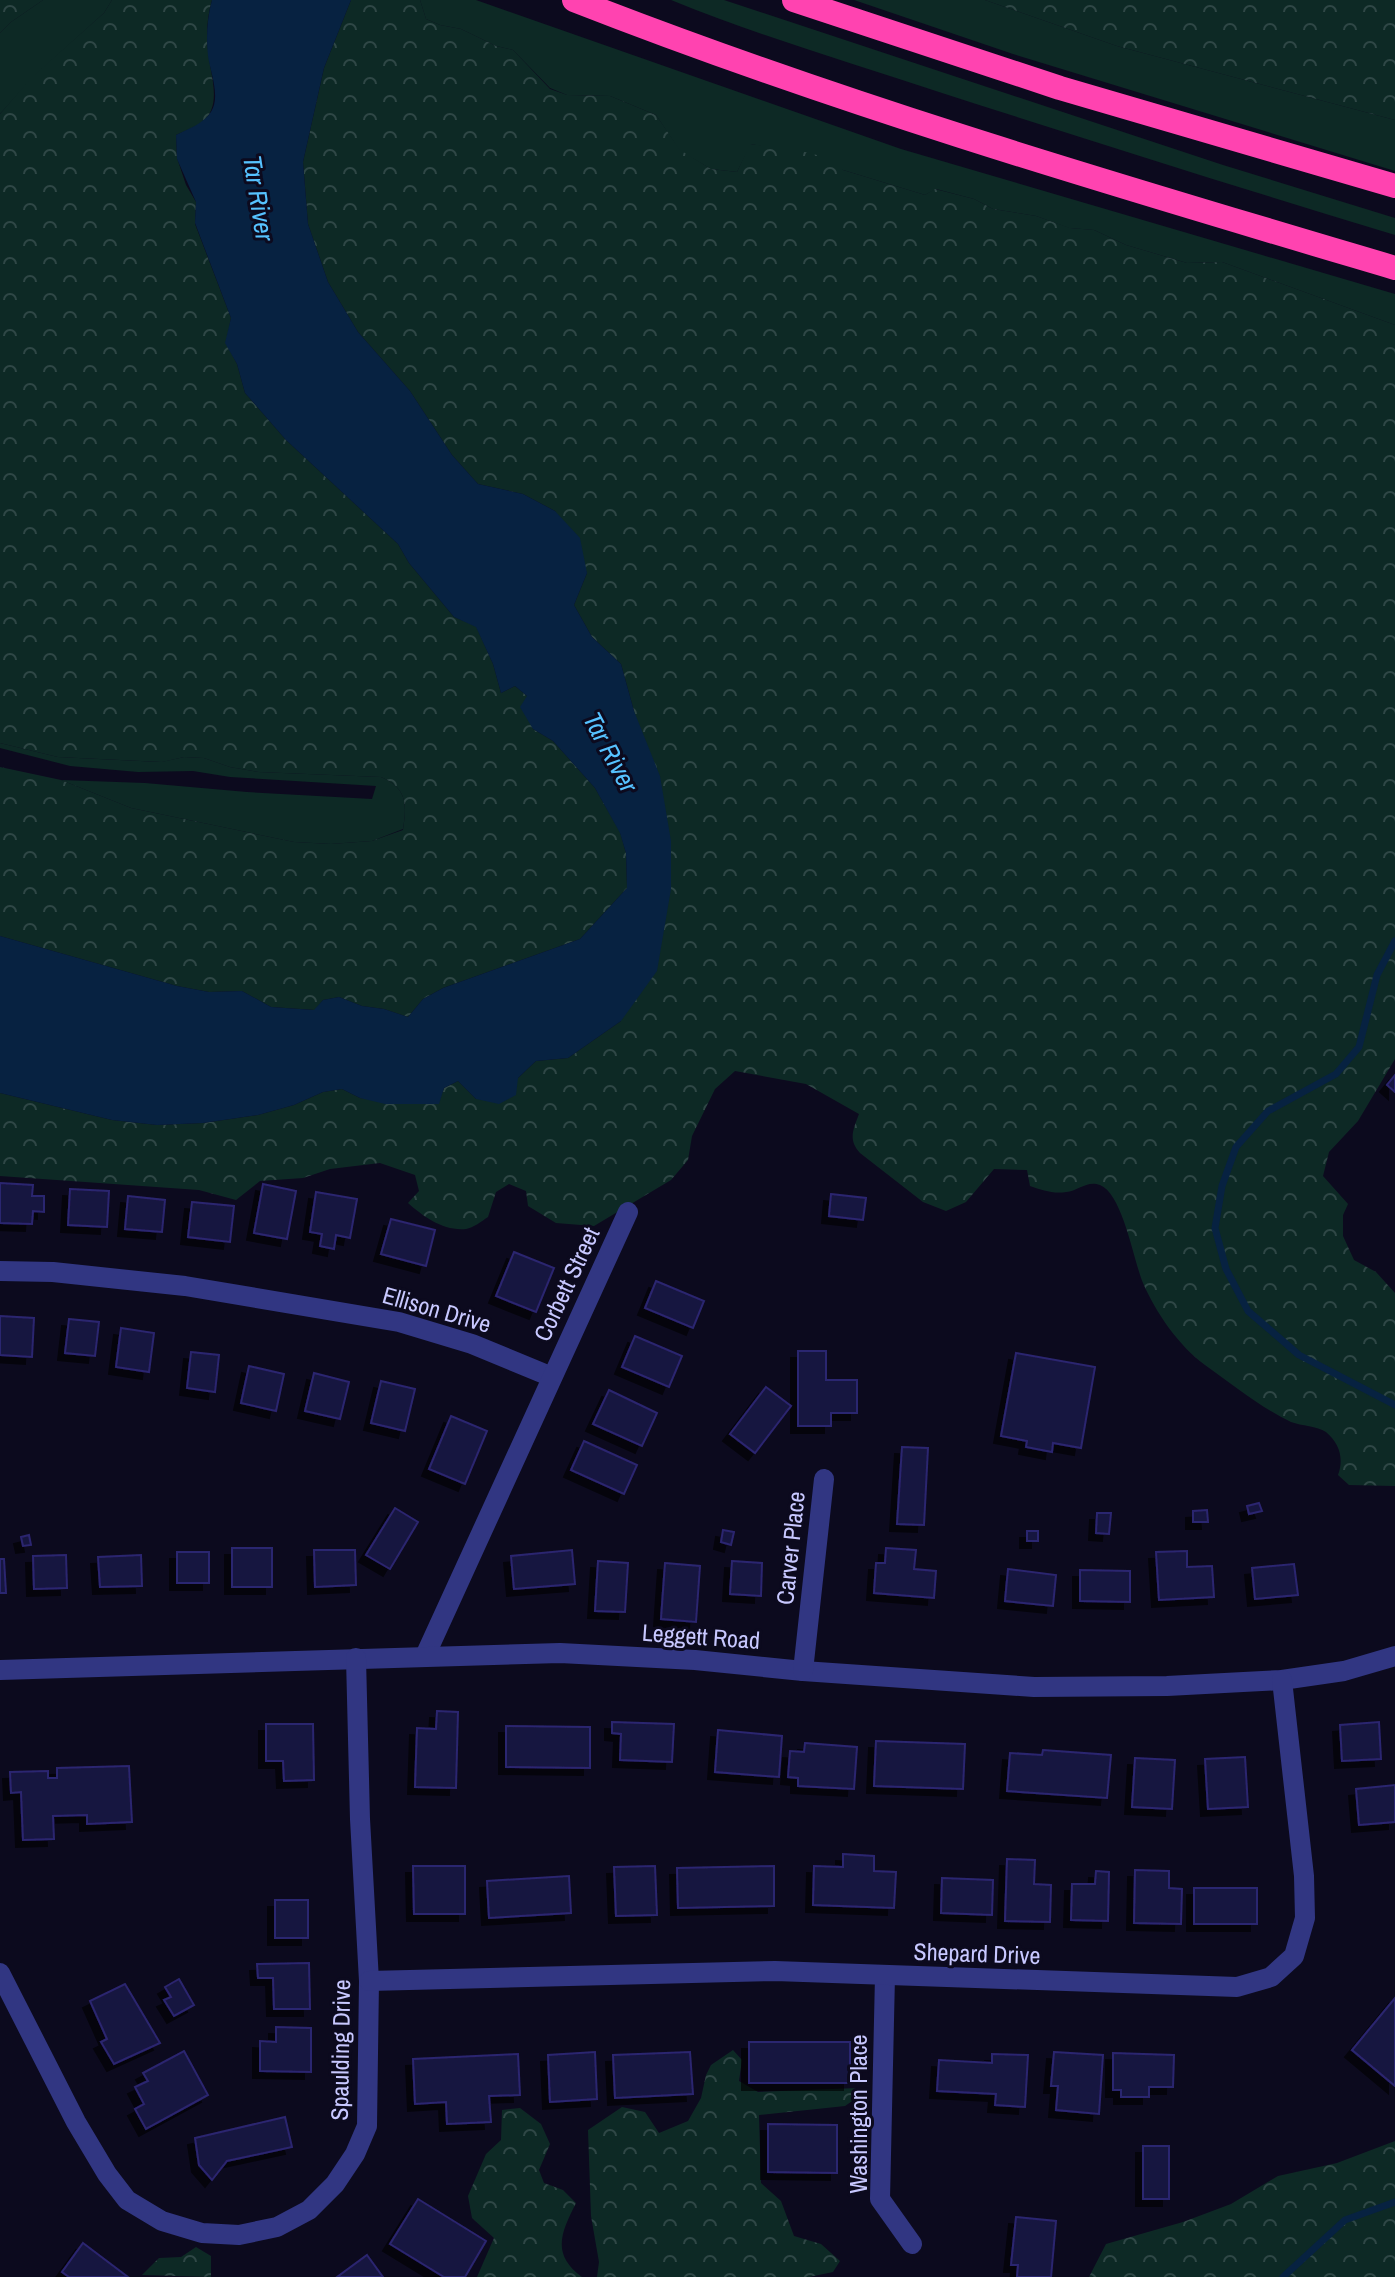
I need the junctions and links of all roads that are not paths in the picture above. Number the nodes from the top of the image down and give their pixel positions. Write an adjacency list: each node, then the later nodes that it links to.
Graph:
1 (574, 0): 4 (highway)
2 (794, 0): 3 (highway)
3 (1395, 186)
4 (1395, 268)
5 (628, 1212): 7 (street, Corbett Street)
6 (0, 1271): 7 (street, Ellison Drive)
7 (552, 1377): 9 (street)
8 (824, 1479): 13 (street, Carver Place)
9 (425, 1656): 11 (street, Leggett Road); 13 (street, Leggett Road)
10 (1395, 1656): 14 (street, Leggett Road)
11 (356, 1658): 12 (street, Leggett Road); 17 (street, Spaulding Drive)
12 (0, 1670)
13 (803, 1671): 14 (street, Leggett Road)
14 (1282, 1680): 16 (street, Shepard Drive)
15 (0, 1973): 17 (street, Spaulding Drive)
16 (885, 1976): 17 (street, Shepard Drive); 18 (street, Washington Place)
17 (369, 1981)
18 (912, 2244)

